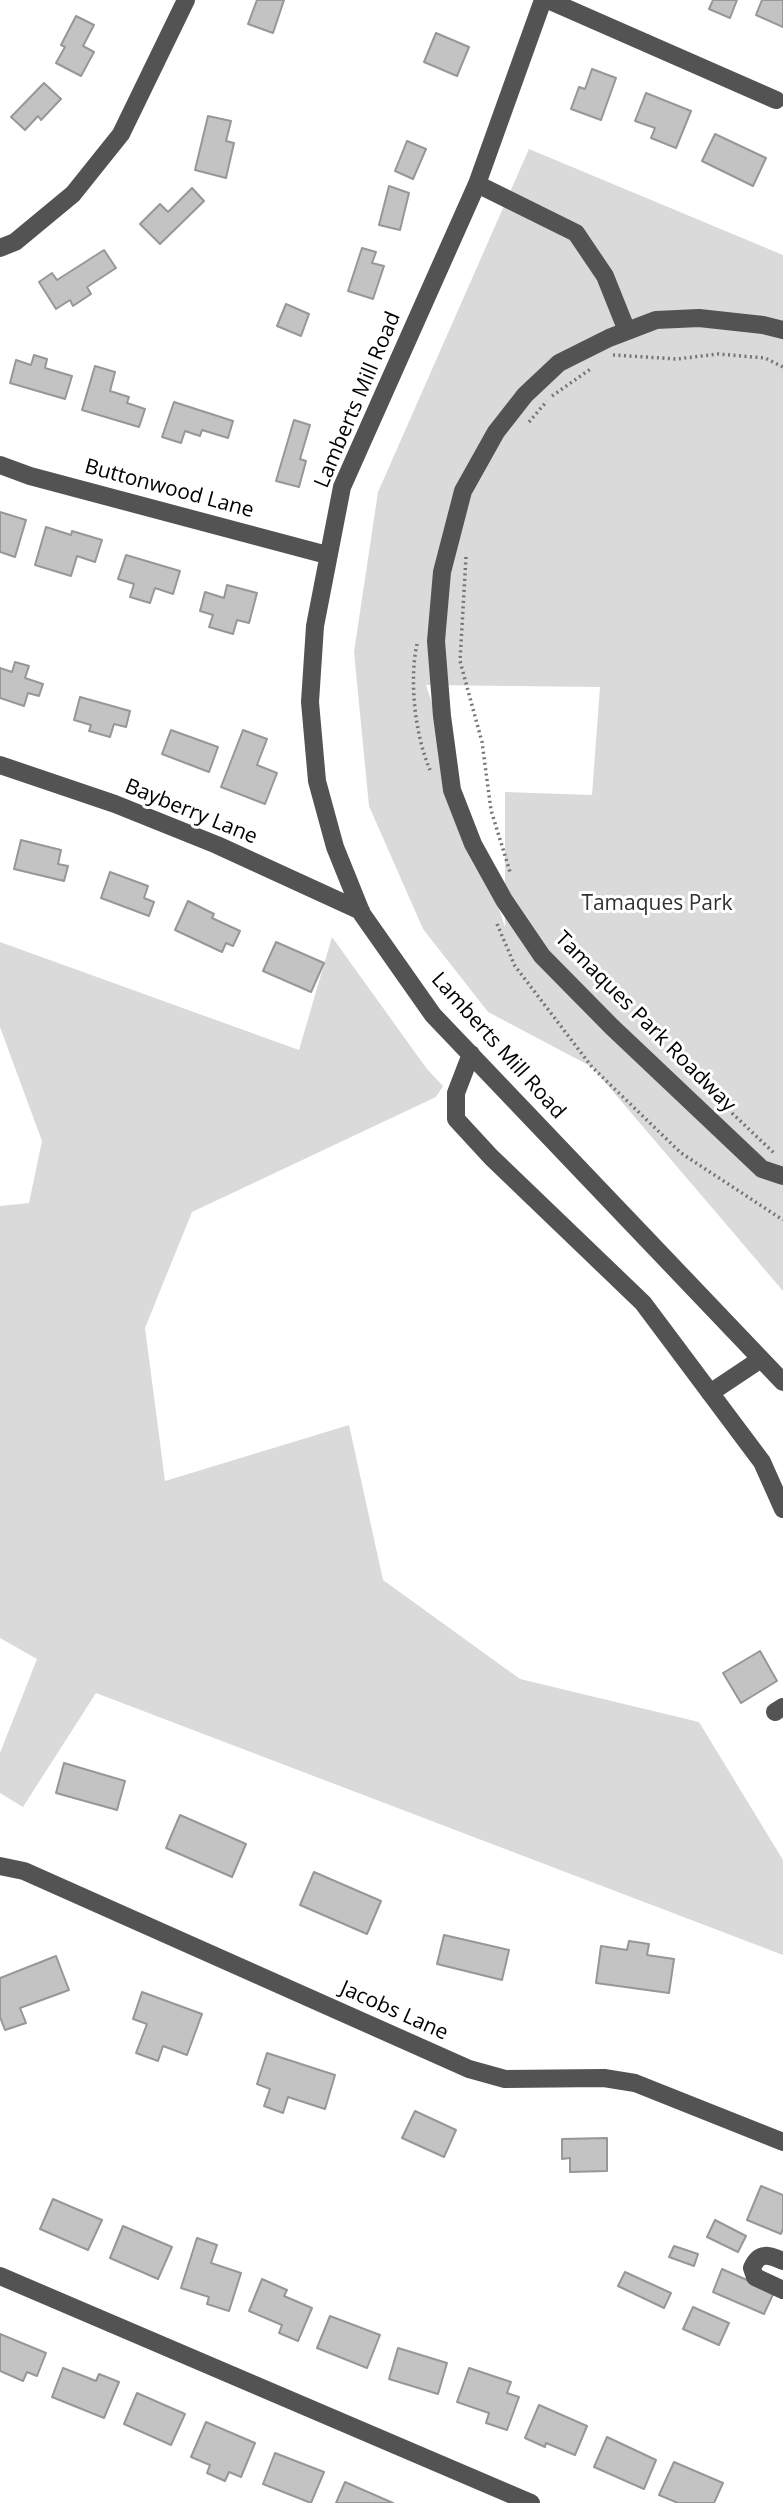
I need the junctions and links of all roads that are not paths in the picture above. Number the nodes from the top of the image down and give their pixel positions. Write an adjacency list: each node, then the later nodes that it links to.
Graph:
1 (186, 0): 5 (street)
2 (545, 0): 3 (street); 4 (street, Lamberts Mill Road)
3 (776, 100)
4 (477, 184): 7 (street); 9 (street, Lamberts Mill Road)
5 (0, 248)
6 (783, 330): 7 (street, Tamaques Park Roadway)
7 (626, 331): 13 (street, Tamaques Park Roadway)
8 (0, 465): 9 (street, Buttonwood Lane)
9 (327, 555): 11 (street, Lamberts Mill Road)
10 (0, 765): 11 (street, Bayberry Lane)
11 (361, 911): 12 (street, Lamberts Mill Road)
12 (471, 1054): 14 (street, Lamberts Mill Road); 16 (street)
13 (782, 1169)
14 (761, 1359): 15 (street, Lamberts Mill Road); 16 (street)
15 (783, 1382)
16 (710, 1393): 17 (street)
17 (783, 1509)
18 (0, 1866): 19 (street, Jacobs Lane)
19 (783, 2142)
20 (783, 2261): 22 (street)
21 (0, 2276): 23 (street)
22 (783, 2290)
23 (531, 2503)

